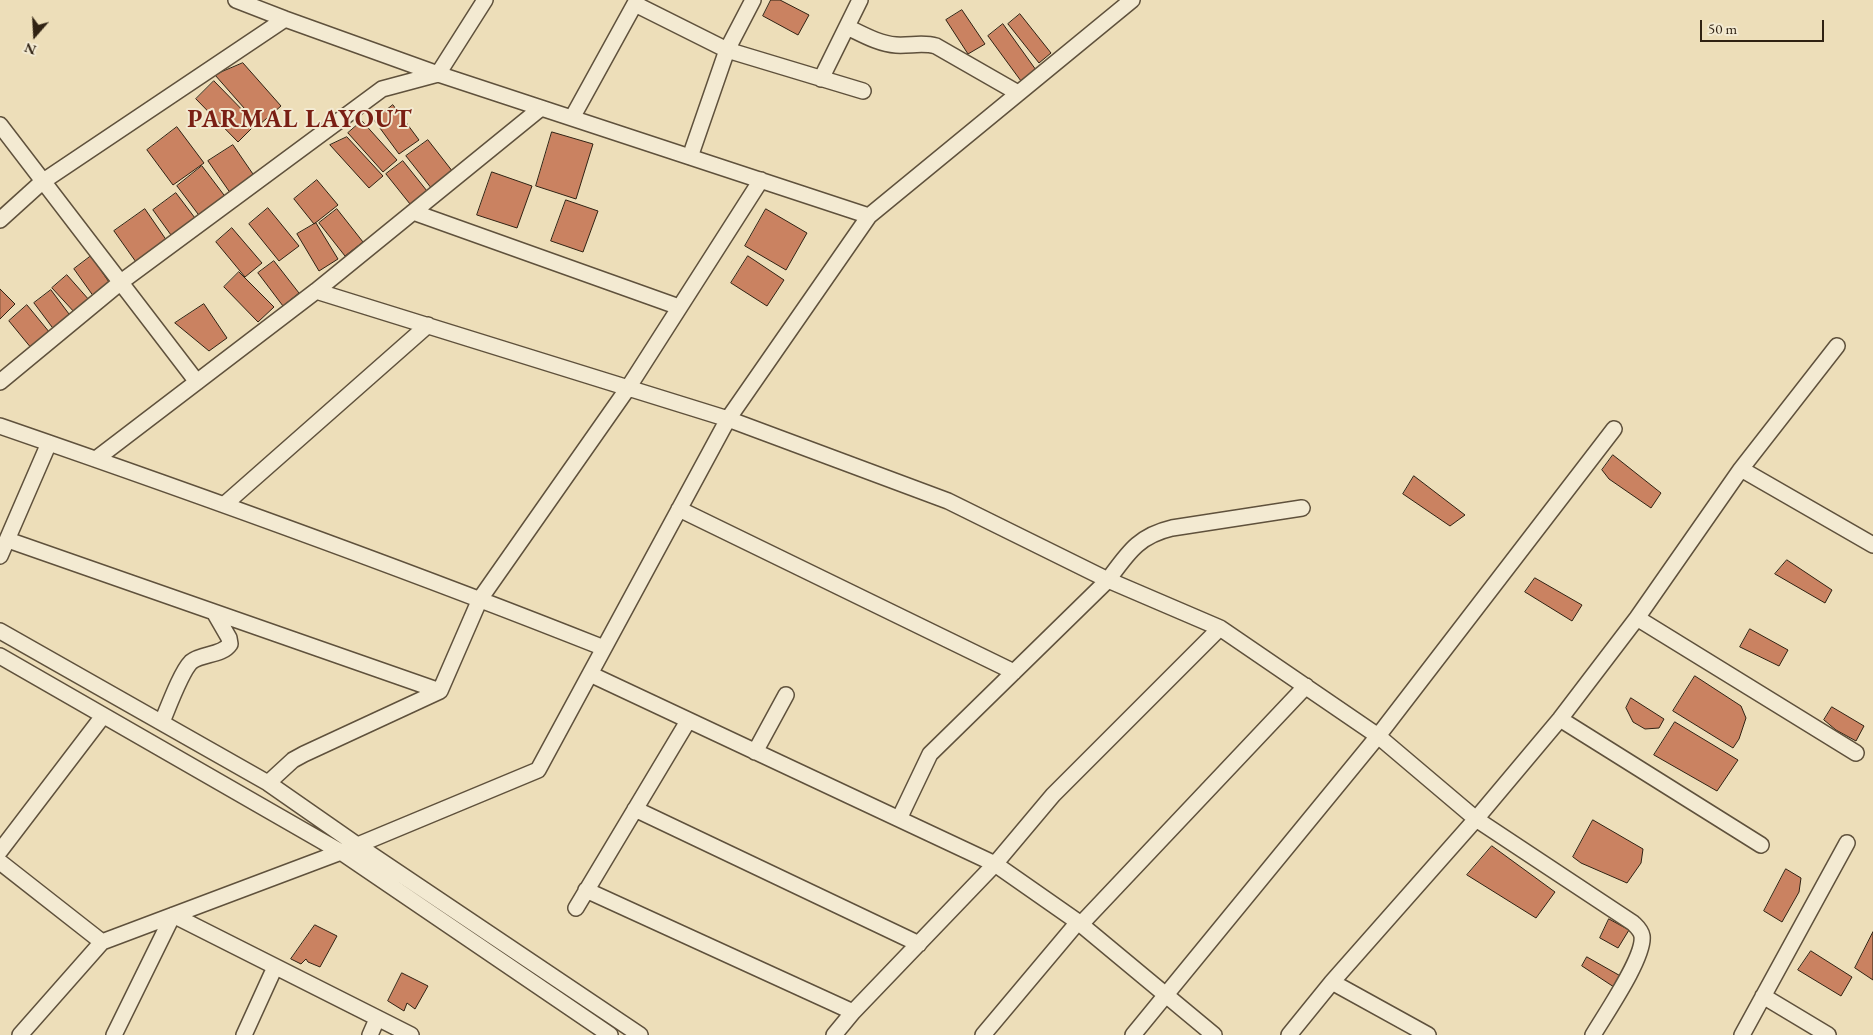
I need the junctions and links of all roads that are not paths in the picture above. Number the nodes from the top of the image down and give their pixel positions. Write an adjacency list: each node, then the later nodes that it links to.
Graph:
1 (236, 0): 7 (street)
2 (485, 0): 11 (street)
3 (753, 0): 10 (street)
4 (860, 0): 9 (street)
5 (1132, 0): 14 (street)
6 (636, 2): 10 (street); 16 (street)
7 (267, 5): 8 (street)
8 (285, 20): 11 (street); 20 (street)
9 (847, 27): 12 (street); 14 (street)
10 (727, 50): 12 (street); 18 (street)
11 (438, 74): 15 (street); 24 (street)
12 (821, 79): 13 (street)
13 (862, 91)
14 (1018, 93): 22 (street)
15 (541, 108): 16 (street); 21 (street)
16 (572, 118): 18 (street)
17 (0, 126): 20 (street)
18 (690, 157): 19 (street)
19 (761, 180): 22 (street); 26 (street)
20 (42, 182): 23 (street); 24 (street)
21 (413, 212): 25 (street); 26 (street)
22 (869, 216): 32 (street)
23 (0, 220)
24 (122, 282): 29 (street); 30 (street)
25 (316, 290): 27 (street); 30 (street)
26 (679, 308): 31 (street)
27 (428, 325): 31 (street); 38 (street)
28 (1837, 346): 37 (street)
29 (0, 382)
30 (197, 382): 36 (street)
31 (628, 388): 32 (street); 45 (street)
32 (728, 419): 40 (street); 44 (street)
33 (0, 426): 35 (street)
34 (1614, 429): 61 (street)
35 (48, 443): 36 (street); 41 (street)
36 (96, 459): 38 (street)
37 (1741, 469): 42 (street); 47 (street)
38 (225, 504): 45 (street)
39 (1302, 508): 44 (street)
40 (680, 509): 50 (street); 52 (street)
41 (8, 540): 43 (street); 46 (street)
42 (1873, 545)
43 (0, 556)
44 (1108, 580): 48 (street); 52 (street)
45 (480, 599): 50 (street); 55 (street)
46 (214, 612): 55 (street); 60 (street)
47 (1637, 618): 58 (street); 63 (street)
48 (1220, 628): 54 (street); 74 (street)
49 (0, 631): 60 (street)
50 (604, 648): 53 (street)
51 (0, 656): 57 (street)
52 (1014, 672): 66 (street)
53 (590, 674): 59 (street); 69 (street)
54 (1306, 686): 61 (street); 78 (street)
55 (440, 691): 64 (street)
56 (786, 695): 62 (street)
57 (103, 716): 71 (street); 72 (street)
58 (1560, 719): 67 (street); 70 (street)
59 (688, 721): 62 (street); 65 (street)
60 (162, 722): 64 (street)
61 (1378, 736): 67 (street); 83 (street)
62 (754, 752): 66 (street)
63 (1856, 753)
64 (268, 783): 69 (street)
65 (635, 809): 75 (street); 80 (street)
66 (899, 819): 74 (street)
67 (1476, 819): 82 (street); 100 (street)
68 (1847, 843): 84 (street)
69 (357, 845): 72 (street); 93 (street)
70 (1761, 845)
71 (0, 851)
72 (341, 852): 77 (street); 92 (street)
73 (0, 862): 79 (street)
74 (995, 864): 78 (street); 80 (street)
75 (586, 890): 76 (street); 85 (street)
76 (576, 908)
77 (173, 915): 79 (street); 81 (street); 88 (street)
78 (1080, 923): 83 (street); 95 (street)
79 (102, 942): 87 (street)
80 (918, 944): 85 (street)
81 (275, 967): 86 (street); 89 (street)
82 (1332, 982): 98 (street); 99 (street)
83 (1166, 996): 96 (street); 97 (street)
84 (1763, 996): 101 (street); 102 (street)
85 (853, 1012): 94 (street)
86 (377, 1020): 90 (street); 91 (street)
87 (20, 1035)
88 (114, 1035)
89 (244, 1035)
90 (370, 1035)
91 (411, 1035)
92 (610, 1035)
93 (640, 1035)
94 (834, 1035)
95 (984, 1035)
96 (1132, 1035)
97 (1214, 1035)
98 (1289, 1035)
99 (1428, 1035)
100 (1593, 1035)
101 (1742, 1035)
102 (1828, 1035)

